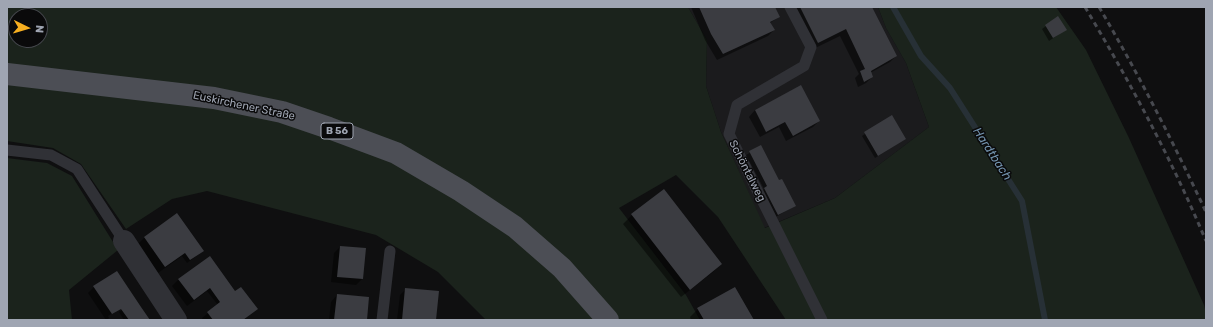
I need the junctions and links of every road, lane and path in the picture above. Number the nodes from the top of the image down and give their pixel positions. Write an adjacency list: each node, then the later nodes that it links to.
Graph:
1 (790, 7): 9 (lane, Schöntalweg)
2 (7, 74): 8 (main road, Euskirchener Straße / B 56)
3 (7, 150): 4 (lane)
4 (124, 241): 6 (street)
5 (390, 251): 7 (lane)
6 (176, 320)
7 (382, 320)
8 (608, 320)
9 (822, 320)

